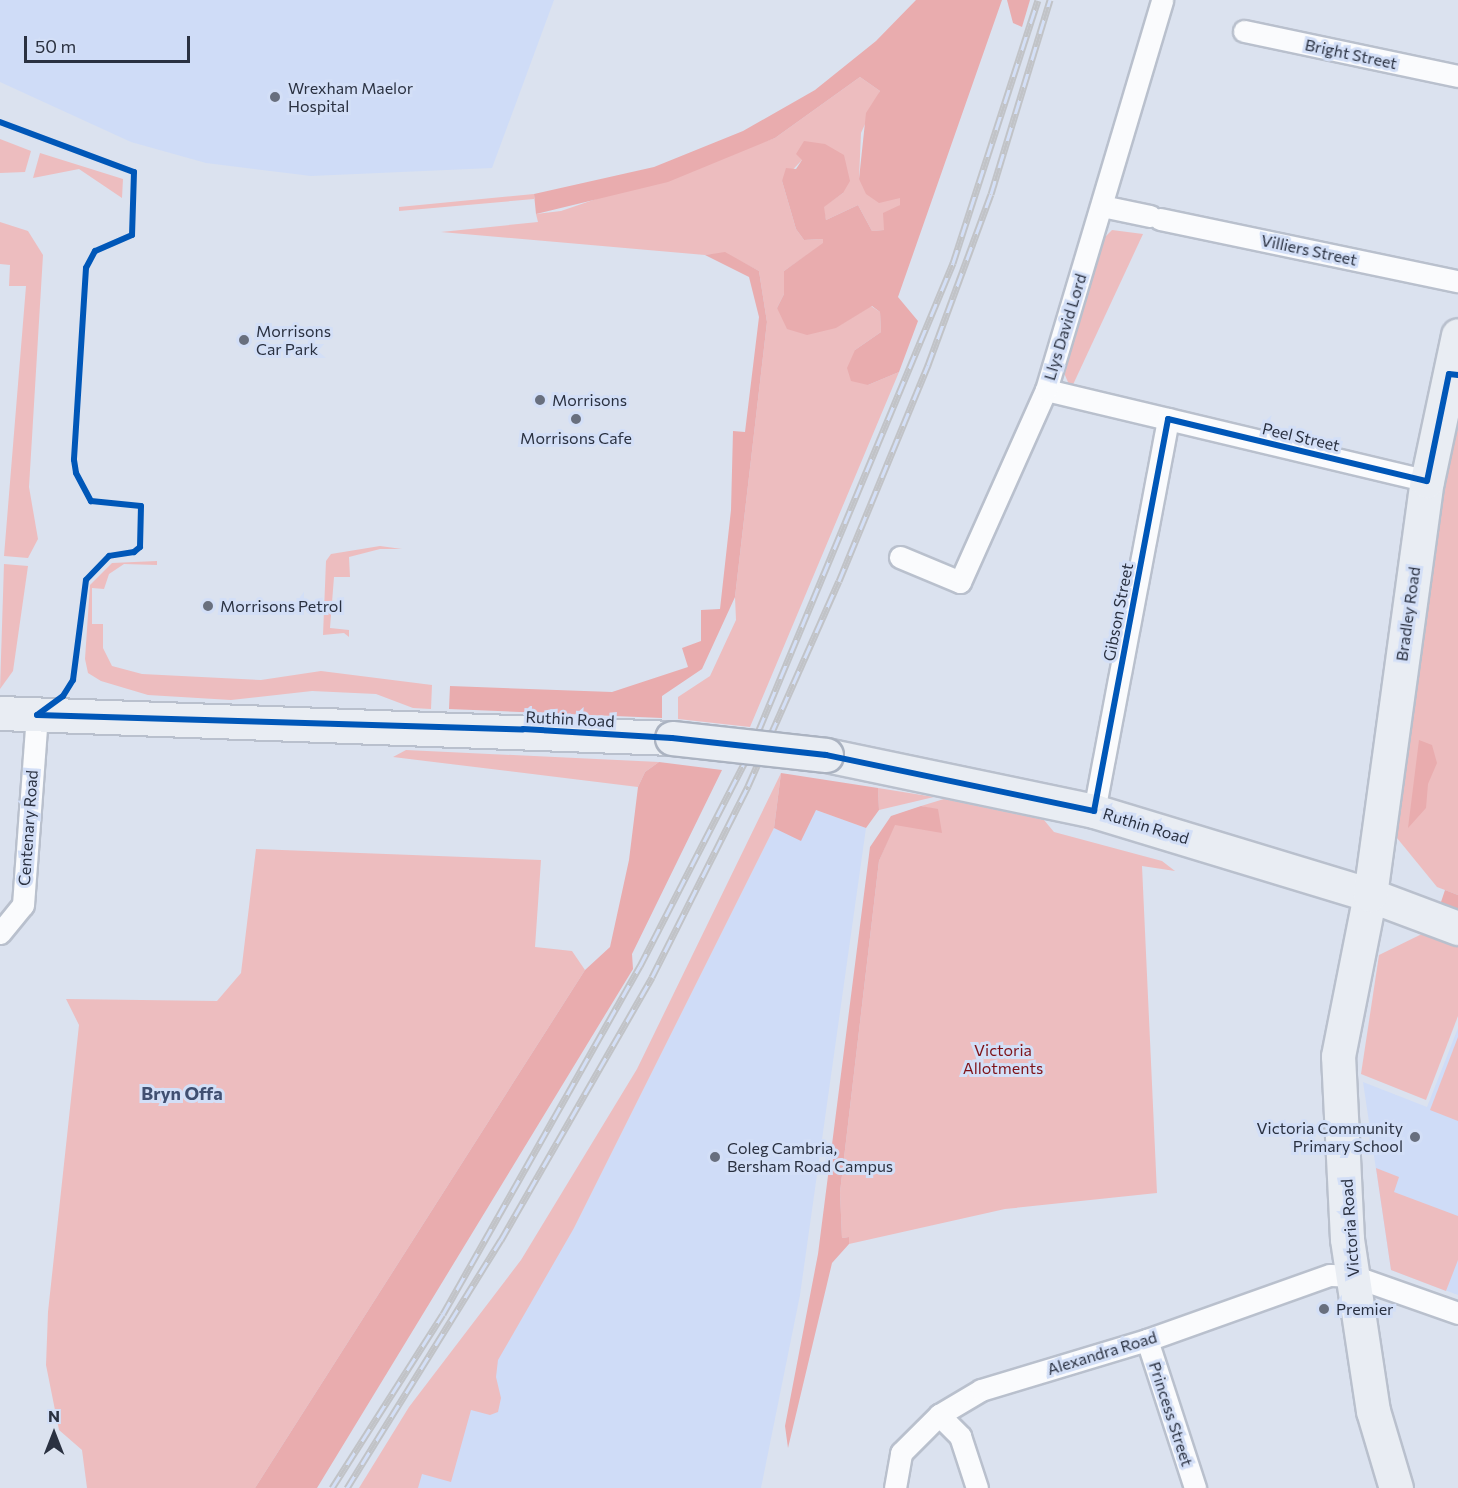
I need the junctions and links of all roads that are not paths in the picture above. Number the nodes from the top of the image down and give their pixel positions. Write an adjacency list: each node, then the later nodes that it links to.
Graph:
1 (1162, 0): 4 (street, Llys David Lord)
2 (1244, 31): 3 (street, Bright Street)
3 (1458, 76)
4 (1102, 206): 5 (street, Villiers Street); 8 (street, Llys David Lord)
5 (1458, 281)
6 (1458, 335): 7 (main road, Bradley Road)
7 (1454, 374): 10 (main road, Bradley Road)
8 (1046, 390): 9 (street, Peel Street); 11 (street, Llys David Lord)
9 (1168, 419): 10 (street, Peel Street); 14 (street, Gibson Street)
10 (1427, 481): 15 (main road, Bradley Road)
11 (900, 557)
12 (0, 713): 13 (main road, Ruthin Road)
13 (37, 715): 14 (main road, Ruthin Road, bridge); 17 (street, Centenary Road)
14 (1094, 810): 15 (main road, Ruthin Road)
15 (1370, 895): 16 (main road, Ruthin Road); 18 (main road, Victoria Road)
16 (1458, 928)
17 (0, 933)
18 (1353, 1276): 19 (street); 20 (street, Alexandra Road); 25 (main road, Victoria Road)
19 (1458, 1313)
20 (1147, 1340): 21 (street, Alexandra Road); 24 (street, Princess Street)
21 (939, 1415): 22 (street, Alexandra Road); 23 (street)
22 (895, 1488)
23 (977, 1488)
24 (1196, 1488)
25 (1396, 1488)

